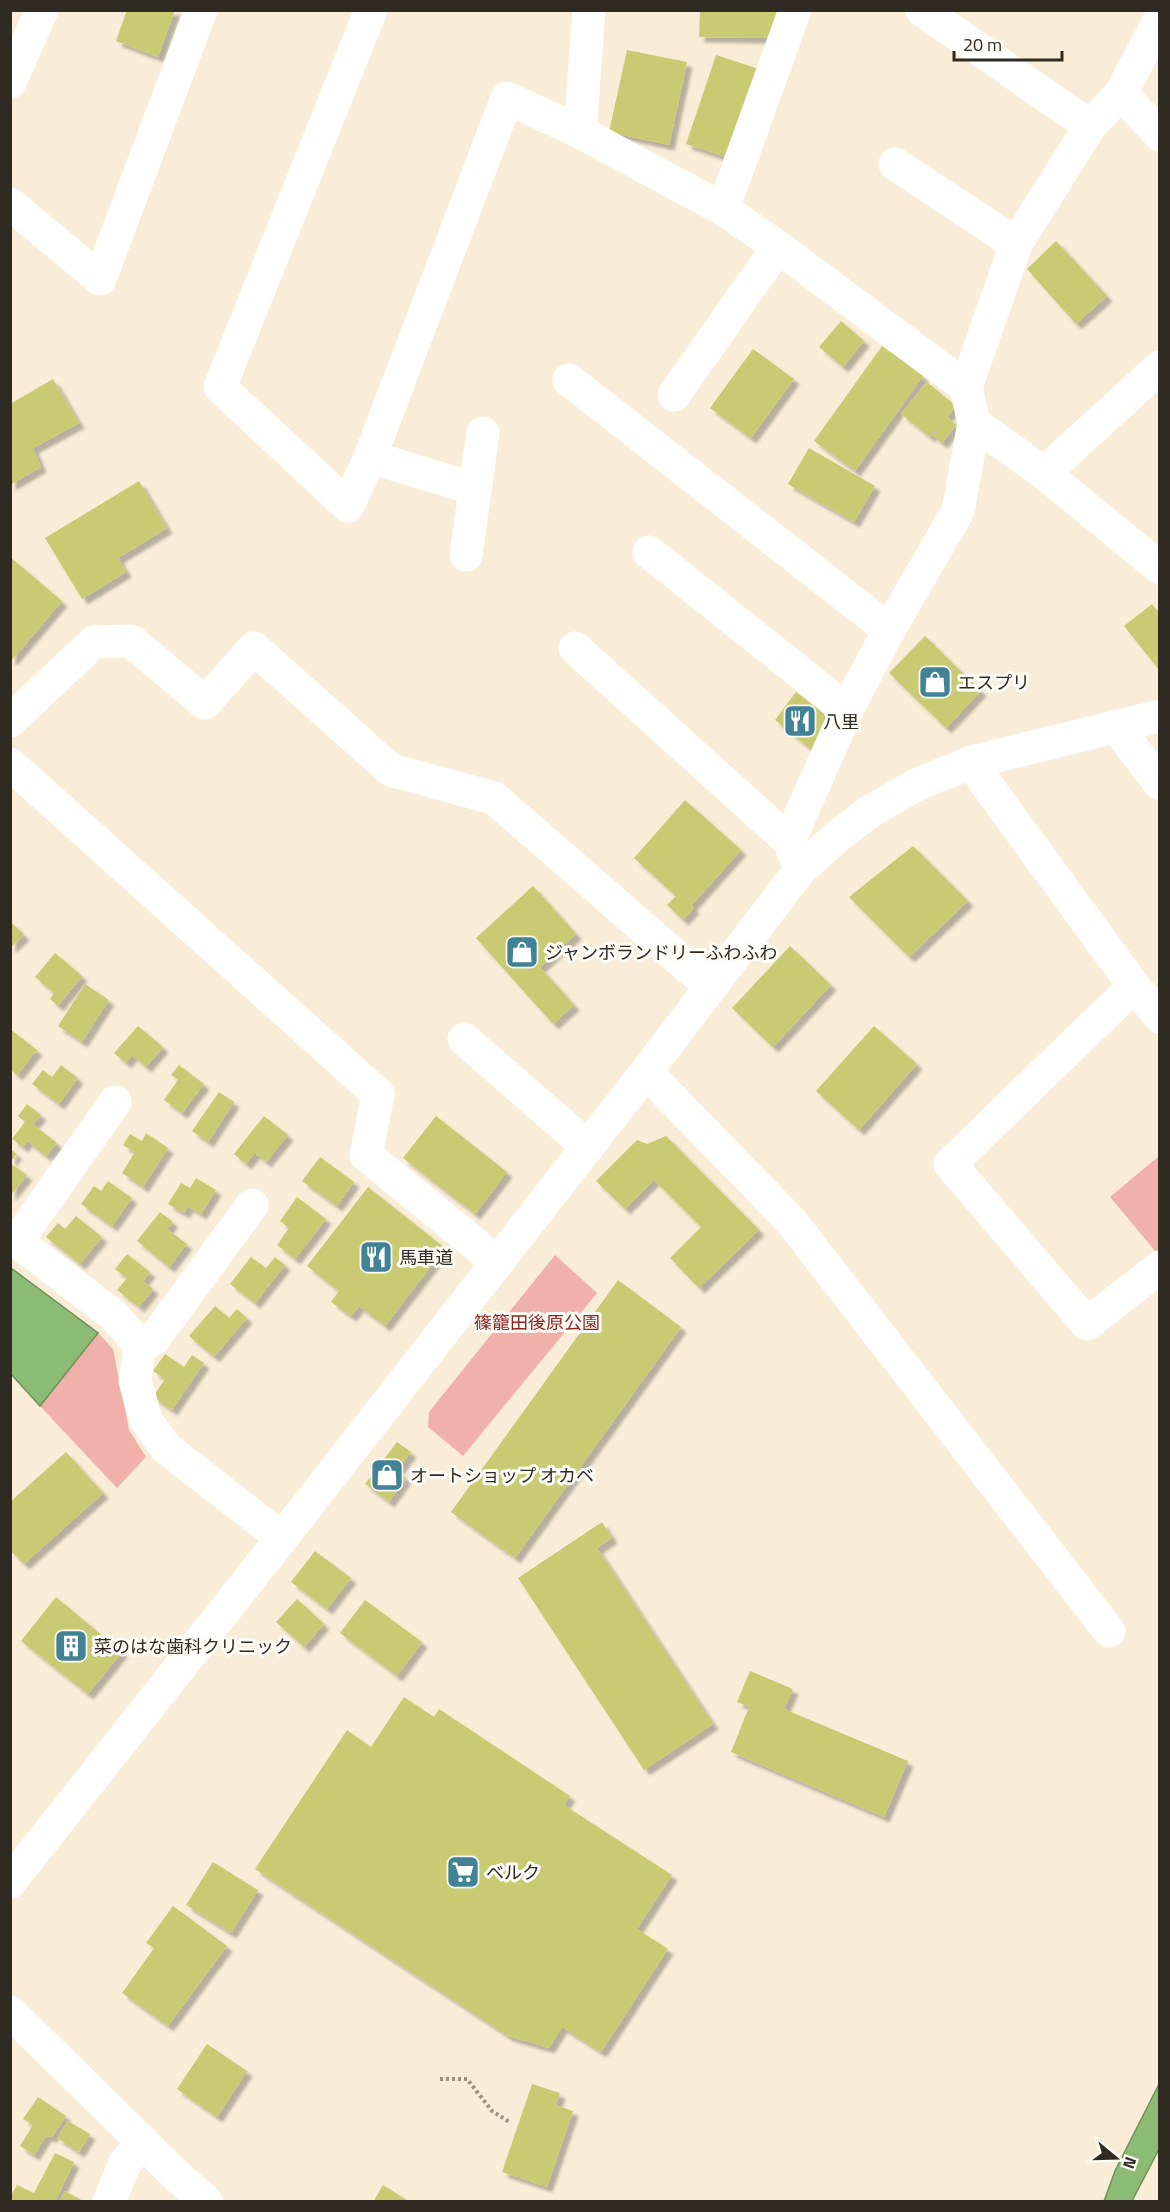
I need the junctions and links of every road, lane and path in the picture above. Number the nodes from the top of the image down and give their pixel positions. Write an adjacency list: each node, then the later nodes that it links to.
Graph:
1 (42, 10): 8 (street)
2 (201, 10): 14 (street)
3 (371, 10): 24 (street)
4 (589, 10): 11 (street)
5 (795, 10): 15 (street)
6 (922, 10): 10 (street)
7 (1160, 19): 9 (street)
8 (10, 82)
9 (1121, 93): 10 (street); 12 (street)
10 (1090, 126): 16 (street)
11 (580, 132): 15 (street); 24 (street)
12 (1160, 135)
13 (895, 164): 16 (street)
14 (10, 204)
15 (723, 209): 17 (street)
16 (1016, 244): 20 (street)
17 (778, 247): 20 (street); 21 (street)
18 (1160, 368): 25 (street)
19 (569, 380): 30 (street)
20 (966, 387): 22 (street)
21 (674, 395)
22 (974, 423): 25 (street); 30 (street)
23 (483, 433): 26 (street)
24 (370, 457): 26 (street)
25 (1044, 473): 29 (street)
26 (474, 489): 28 (street)
27 (649, 552): 32 (street)
28 (466, 555)
29 (1160, 568)
30 (889, 630): 32 (street)
31 (575, 648): 39 (street)
32 (847, 710): 39 (street)
33 (1160, 717): 35 (street)
34 (10, 721): 40 (street)
35 (1116, 726): 36 (street); 38 (street)
36 (972, 762): 39 (street); 41 (street)
37 (10, 764): 49 (street)
38 (1160, 784)
39 (795, 856): 40 (street)
40 (710, 986): 44 (street)
41 (1134, 986): 42 (street); 50 (street)
42 (1160, 1017)
43 (464, 1039): 46 (street)
44 (646, 1072): 46 (street); 53 (street)
45 (115, 1102): 48 (street)
46 (587, 1146): 49 (street)
47 (252, 1205): 51 (street)
48 (14, 1238): 51 (street)
49 (495, 1262): 52 (street)
50 (1160, 1267)
51 (140, 1345): 52 (street)
52 (282, 1538): 54 (street)
53 (1109, 1631)
54 (10, 1882)
55 (10, 2012): 58 (street)
56 (440, 2079): 57 (path)
57 (511, 2123)
58 (143, 2142): 59 (street); 60 (street)
59 (109, 2202)
60 (207, 2202)

